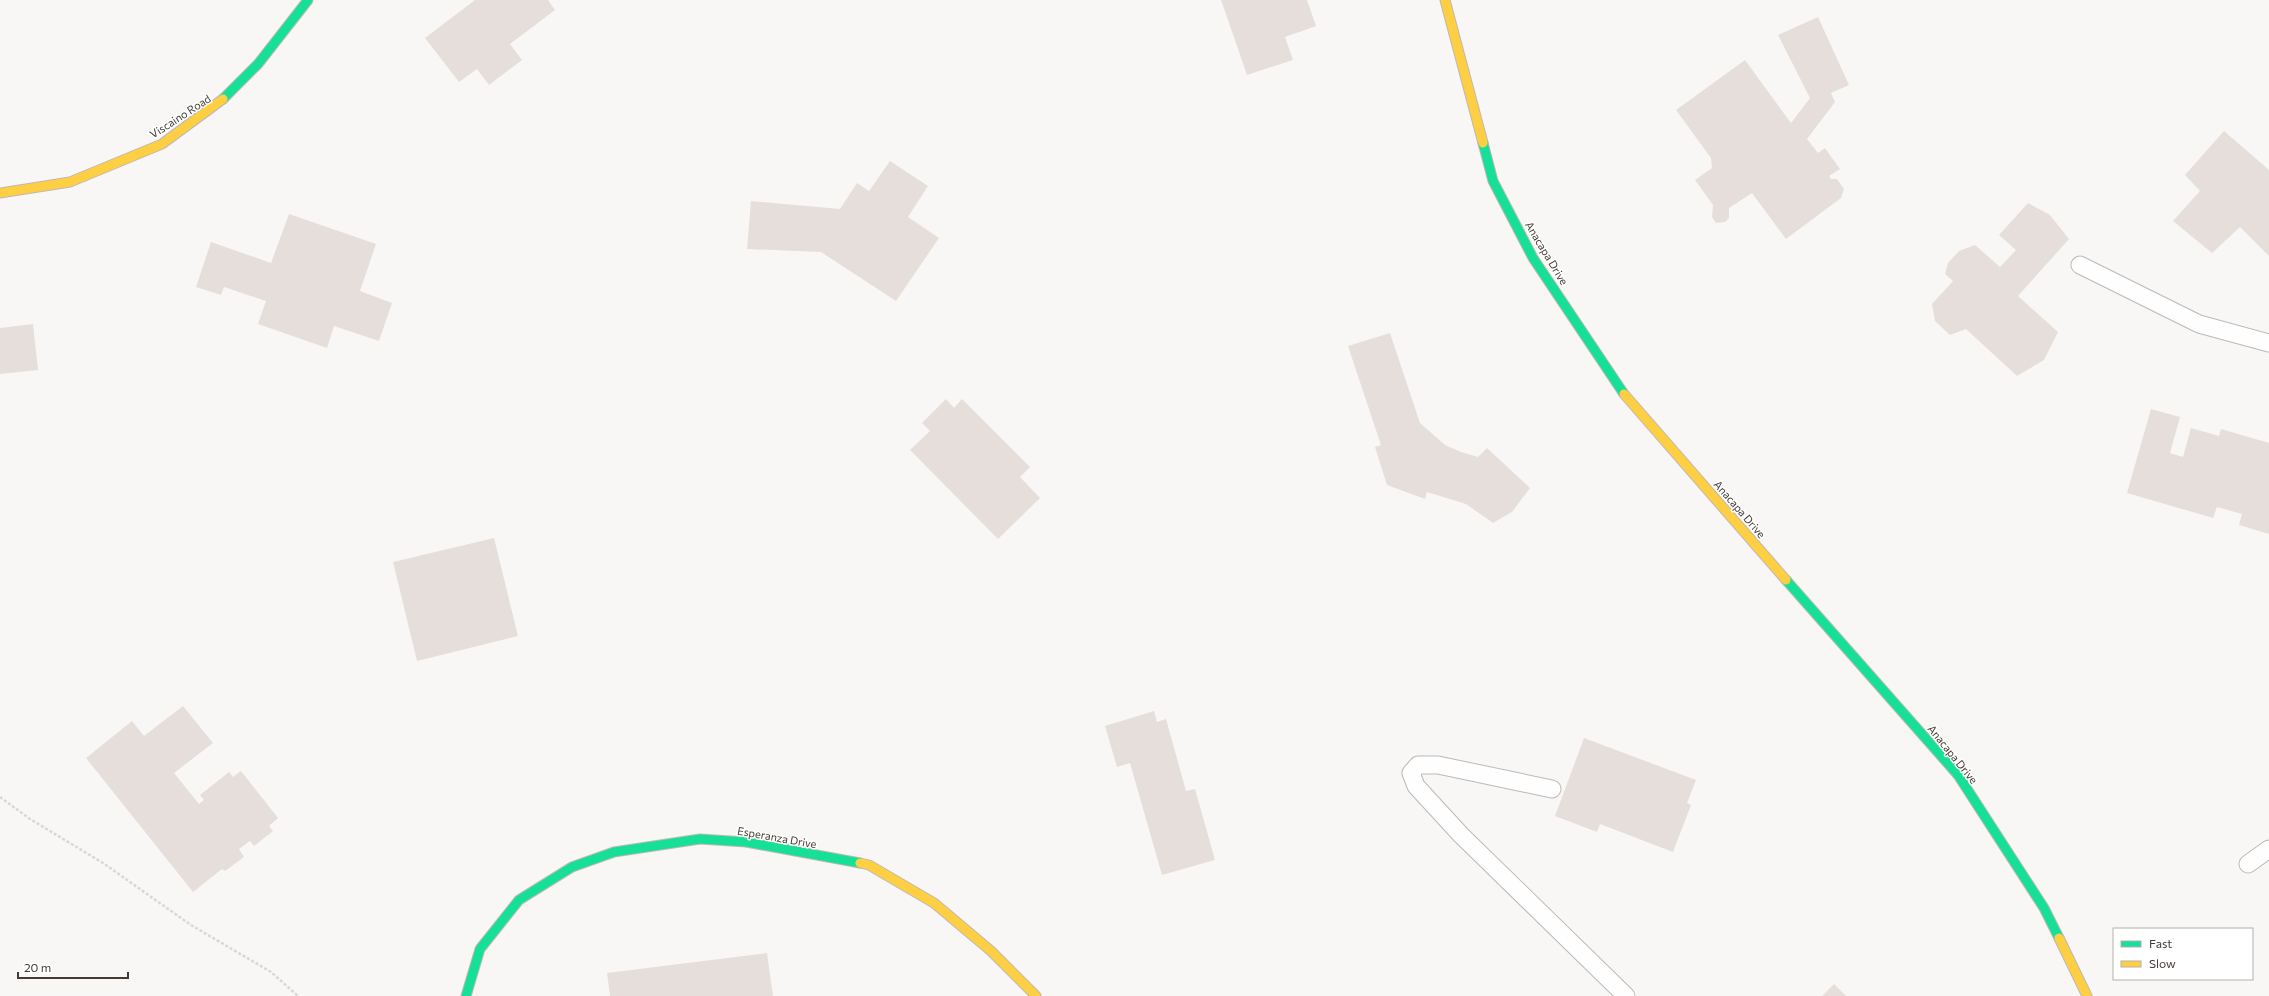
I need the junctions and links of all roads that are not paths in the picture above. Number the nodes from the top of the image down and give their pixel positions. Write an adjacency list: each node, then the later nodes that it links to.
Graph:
1 (308, 0): 3 (street, Viscaino Road)
2 (1445, 0): 12 (street, Anacapa Drive)
3 (0, 193)
4 (2080, 265): 5 (lane)
5 (2269, 343)
6 (1552, 789): 11 (lane)
7 (2269, 849): 8 (lane)
8 (2248, 864)
9 (466, 996): 10 (street, Esperanza Drive)
10 (1036, 996)
11 (1626, 996)
12 (2087, 996)

